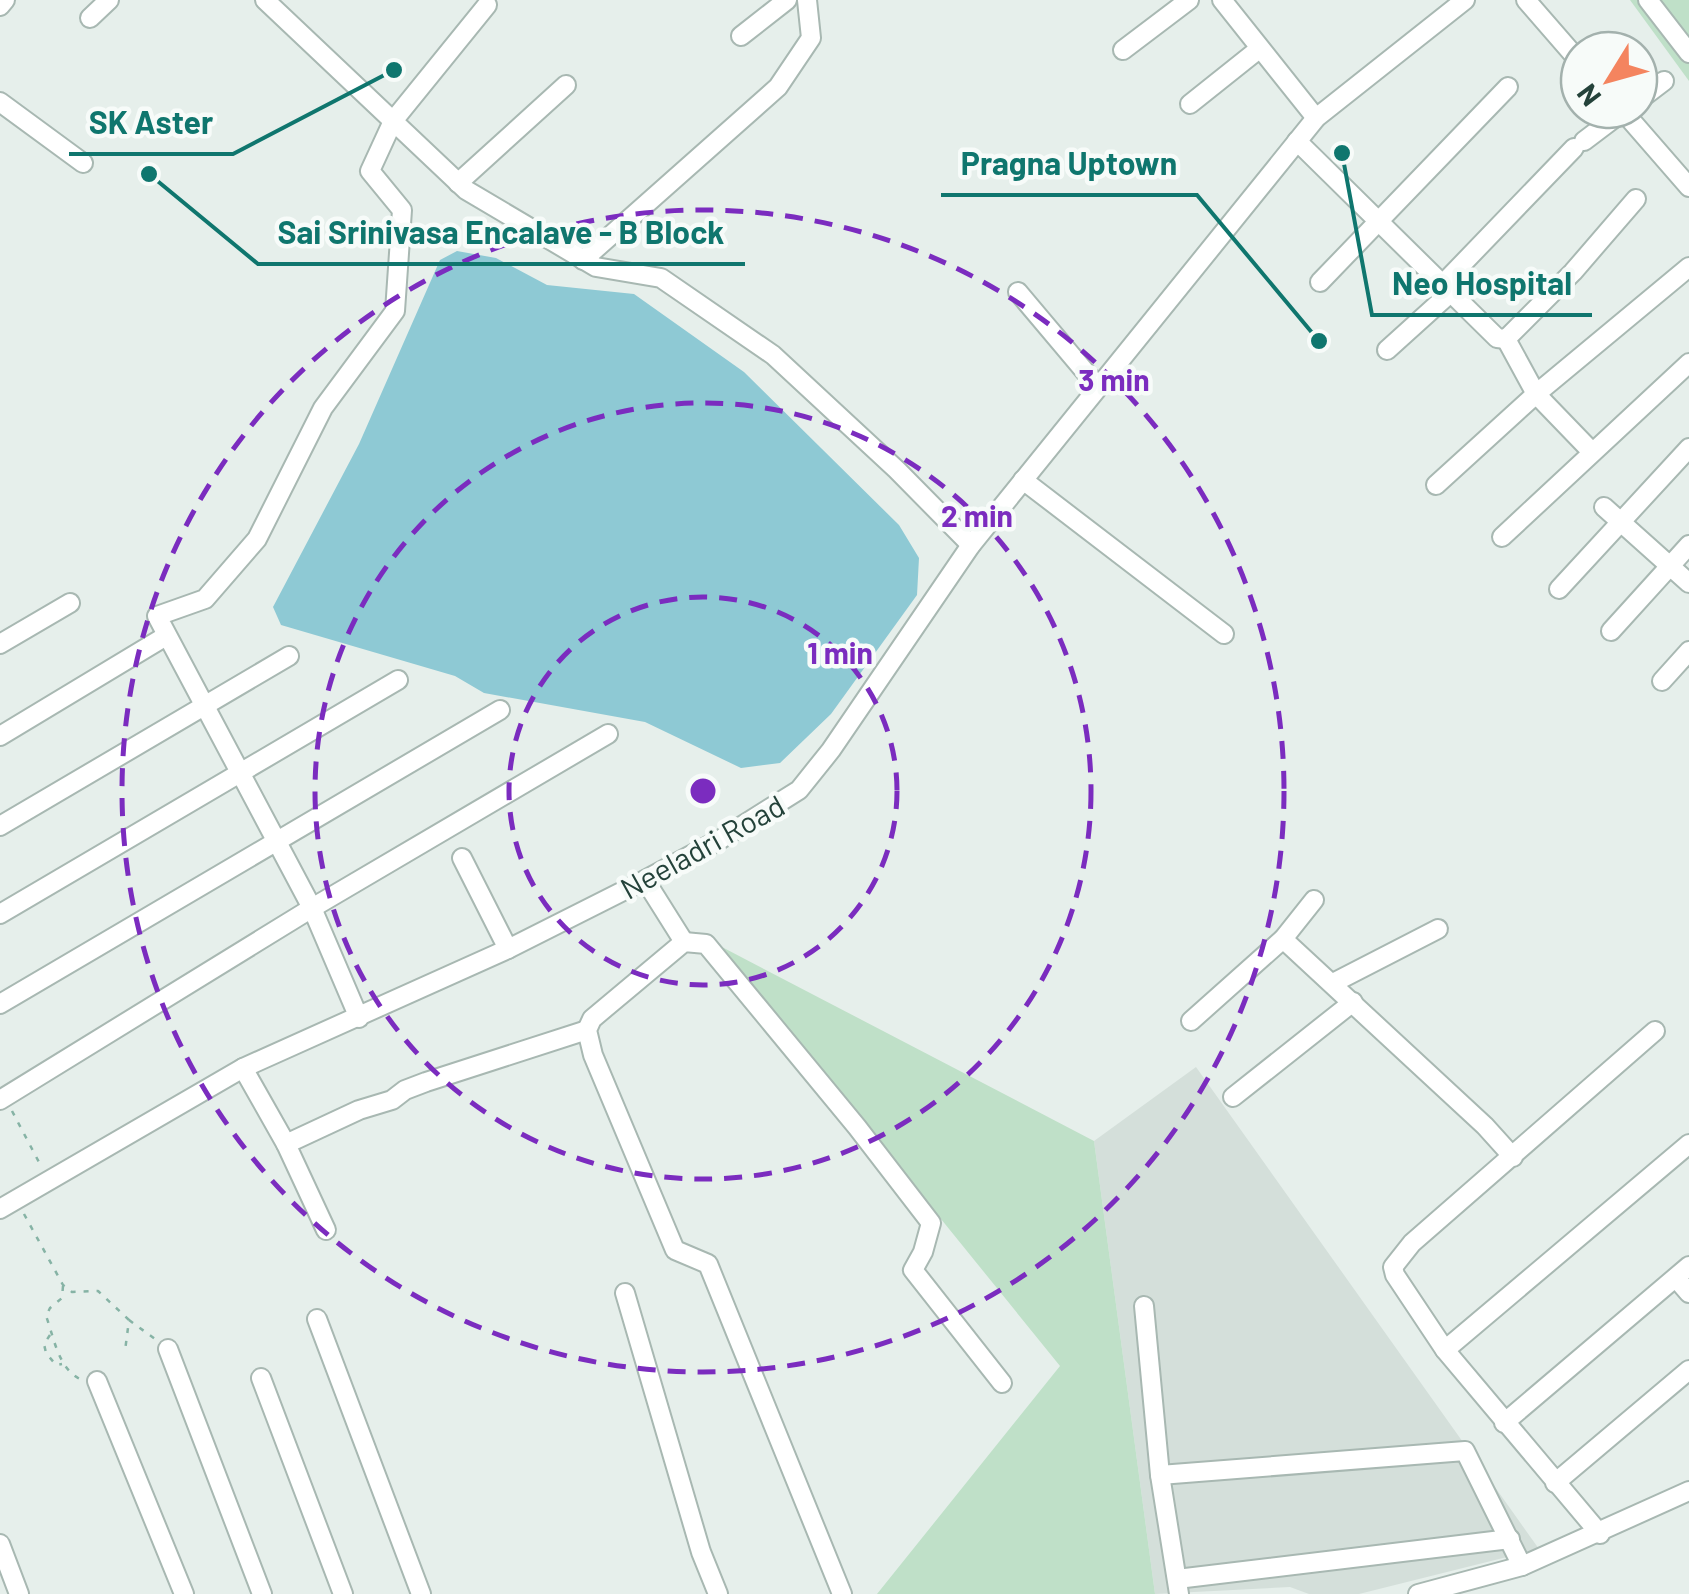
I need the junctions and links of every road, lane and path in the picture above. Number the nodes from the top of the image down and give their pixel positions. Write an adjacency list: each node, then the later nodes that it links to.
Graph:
1 (5, 0): 12 (street)
2 (110, 0): 13 (street)
3 (265, 0): 26 (street)
4 (787, 0): 14 (street)
5 (807, 0): 35 (street)
6 (1189, 0): 17 (street)
7 (1222, 0): 16 (street)
8 (1465, 0): 25 (street, Neeladri Road)
9 (1526, 0): 15 (street)
10 (1648, 0): 18 (street)
11 (487, 5): 26 (street)
12 (0, 6)
13 (90, 18)
14 (741, 36)
15 (1559, 38)
16 (1259, 48): 24 (street); 25 (street)
17 (1123, 50)
18 (1689, 53)
19 (1664, 81): 21 (street)
20 (566, 85): 31 (street)
21 (1659, 85)
22 (1508, 86): 34 (street)
23 (0, 102): 30 (street)
24 (1190, 104)
25 (1316, 118): 29 (street, Neeladri Road)
26 (394, 122): 31 (street); 60 (street)
27 (1598, 130): 38 (street)
28 (1641, 130): 32 (street)
29 (1298, 141): 34 (street); 43 (street, Neeladri Road)
30 (83, 164)
31 (458, 183): 35 (street)
32 (1689, 187)
33 (1636, 199): 40 (street)
34 (1377, 222): 37 (street); 38 (street)
35 (583, 260): 52 (street)
36 (1689, 267): 44 (street)
37 (1320, 282)
38 (1445, 290): 40 (street); 41 (street)
39 (1018, 292): 43 (street)
40 (1506, 339): 44 (street)
41 (1387, 350)
42 (1689, 363): 46 (street)
43 (1098, 387): 47 (street, Neeladri Road)
44 (1536, 394): 46 (street); 48 (street)
45 (1689, 448): 50 (street)
46 (1592, 452): 51 (street)
47 (1023, 480): 52 (street, Neeladri Road); 59 (street)
48 (1436, 484)
49 (1604, 508): 50 (street)
50 (1621, 522): 54 (street); 56 (street)
51 (1502, 537)
52 (971, 545): 74 (street, Neeladri Road)
53 (1689, 545): 54 (street)
54 (1670, 566): 55 (street); 58 (street)
55 (1689, 583)
56 (1559, 589)
57 (70, 603): 61 (street)
58 (1611, 631)
59 (1224, 634)
60 (166, 636): 66 (street); 69 (street)
61 (0, 644)
62 (1689, 651): 65 (street)
63 (288, 656): 66 (street)
64 (398, 680): 70 (street)
65 (1662, 681)
66 (204, 707): 70 (street); 71 (street)
67 (500, 710): 72 (street)
68 (608, 734): 76 (street)
69 (0, 736)
70 (239, 772): 72 (street); 77 (street)
71 (0, 826)
72 (275, 841): 76 (street); 84 (street)
73 (462, 858): 81 (street)
74 (645, 880): 80 (street); 81 (street, Neeladri Road)
75 (1314, 900): 79 (street)
76 (312, 908): 85 (street); 91 (street)
77 (0, 914)
78 (1438, 929): 82 (street)
79 (1283, 939): 82 (street); 86 (street)
80 (684, 942): 87 (street); 114 (street)
81 (508, 949): 85 (street, Neeladri Road)
82 (1333, 983): 83 (street)
83 (1352, 1002): 90 (street); 94 (street)
84 (0, 1004)
85 (360, 1018): 89 (street, Neeladri Road)
86 (1191, 1021)
87 (587, 1030): 92 (street); 130 (street)
88 (1656, 1031): 94 (street)
89 (244, 1068): 92 (street); 95 (street, Neeladri Road)
90 (1233, 1098)
91 (2, 1099): 95 (path)
92 (286, 1144): 98 (street)
93 (1689, 1144): 108 (street)
94 (1513, 1157): 108 (street)
95 (49, 1180): 96 (street, Neeladri Road)
96 (19, 1198): 97 (street, Neeladri Road); 100 (path)
97 (0, 1209)
98 (326, 1230)
99 (1682, 1272): 102 (street); 115 (street)
100 (63, 1285): 105 (path); 106 (path)
101 (625, 1293): 129 (street)
102 (1689, 1293)
103 (1144, 1306): 116 (street)
104 (318, 1318): 128 (street)
105 (129, 1320): 107 (path); 109 (path)
106 (52, 1332): 110 (path); 110 (path)
107 (168, 1349): 126 (street)
108 (1445, 1350): 115 (street)
109 (124, 1351)
110 (63, 1364): 113 (path)
111 (1689, 1370): 117 (street)
112 (261, 1378): 127 (street)
113 (97, 1381): 125 (street)
114 (1002, 1383)
115 (1504, 1424): 117 (street)
116 (1160, 1475): 120 (street); 123 (street)
117 (1555, 1484): 119 (street)
118 (1689, 1491): 119 (street)
119 (1600, 1534): 122 (street)
120 (1510, 1540): 122 (street); 123 (street)
121 (0, 1544): 124 (street)
122 (1522, 1566): 131 (street)
123 (1178, 1586)
124 (19, 1594)
125 (184, 1594)
126 (262, 1594)
127 (344, 1594)
128 (421, 1594)
129 (718, 1594)
130 (842, 1594)
131 (1418, 1594)

